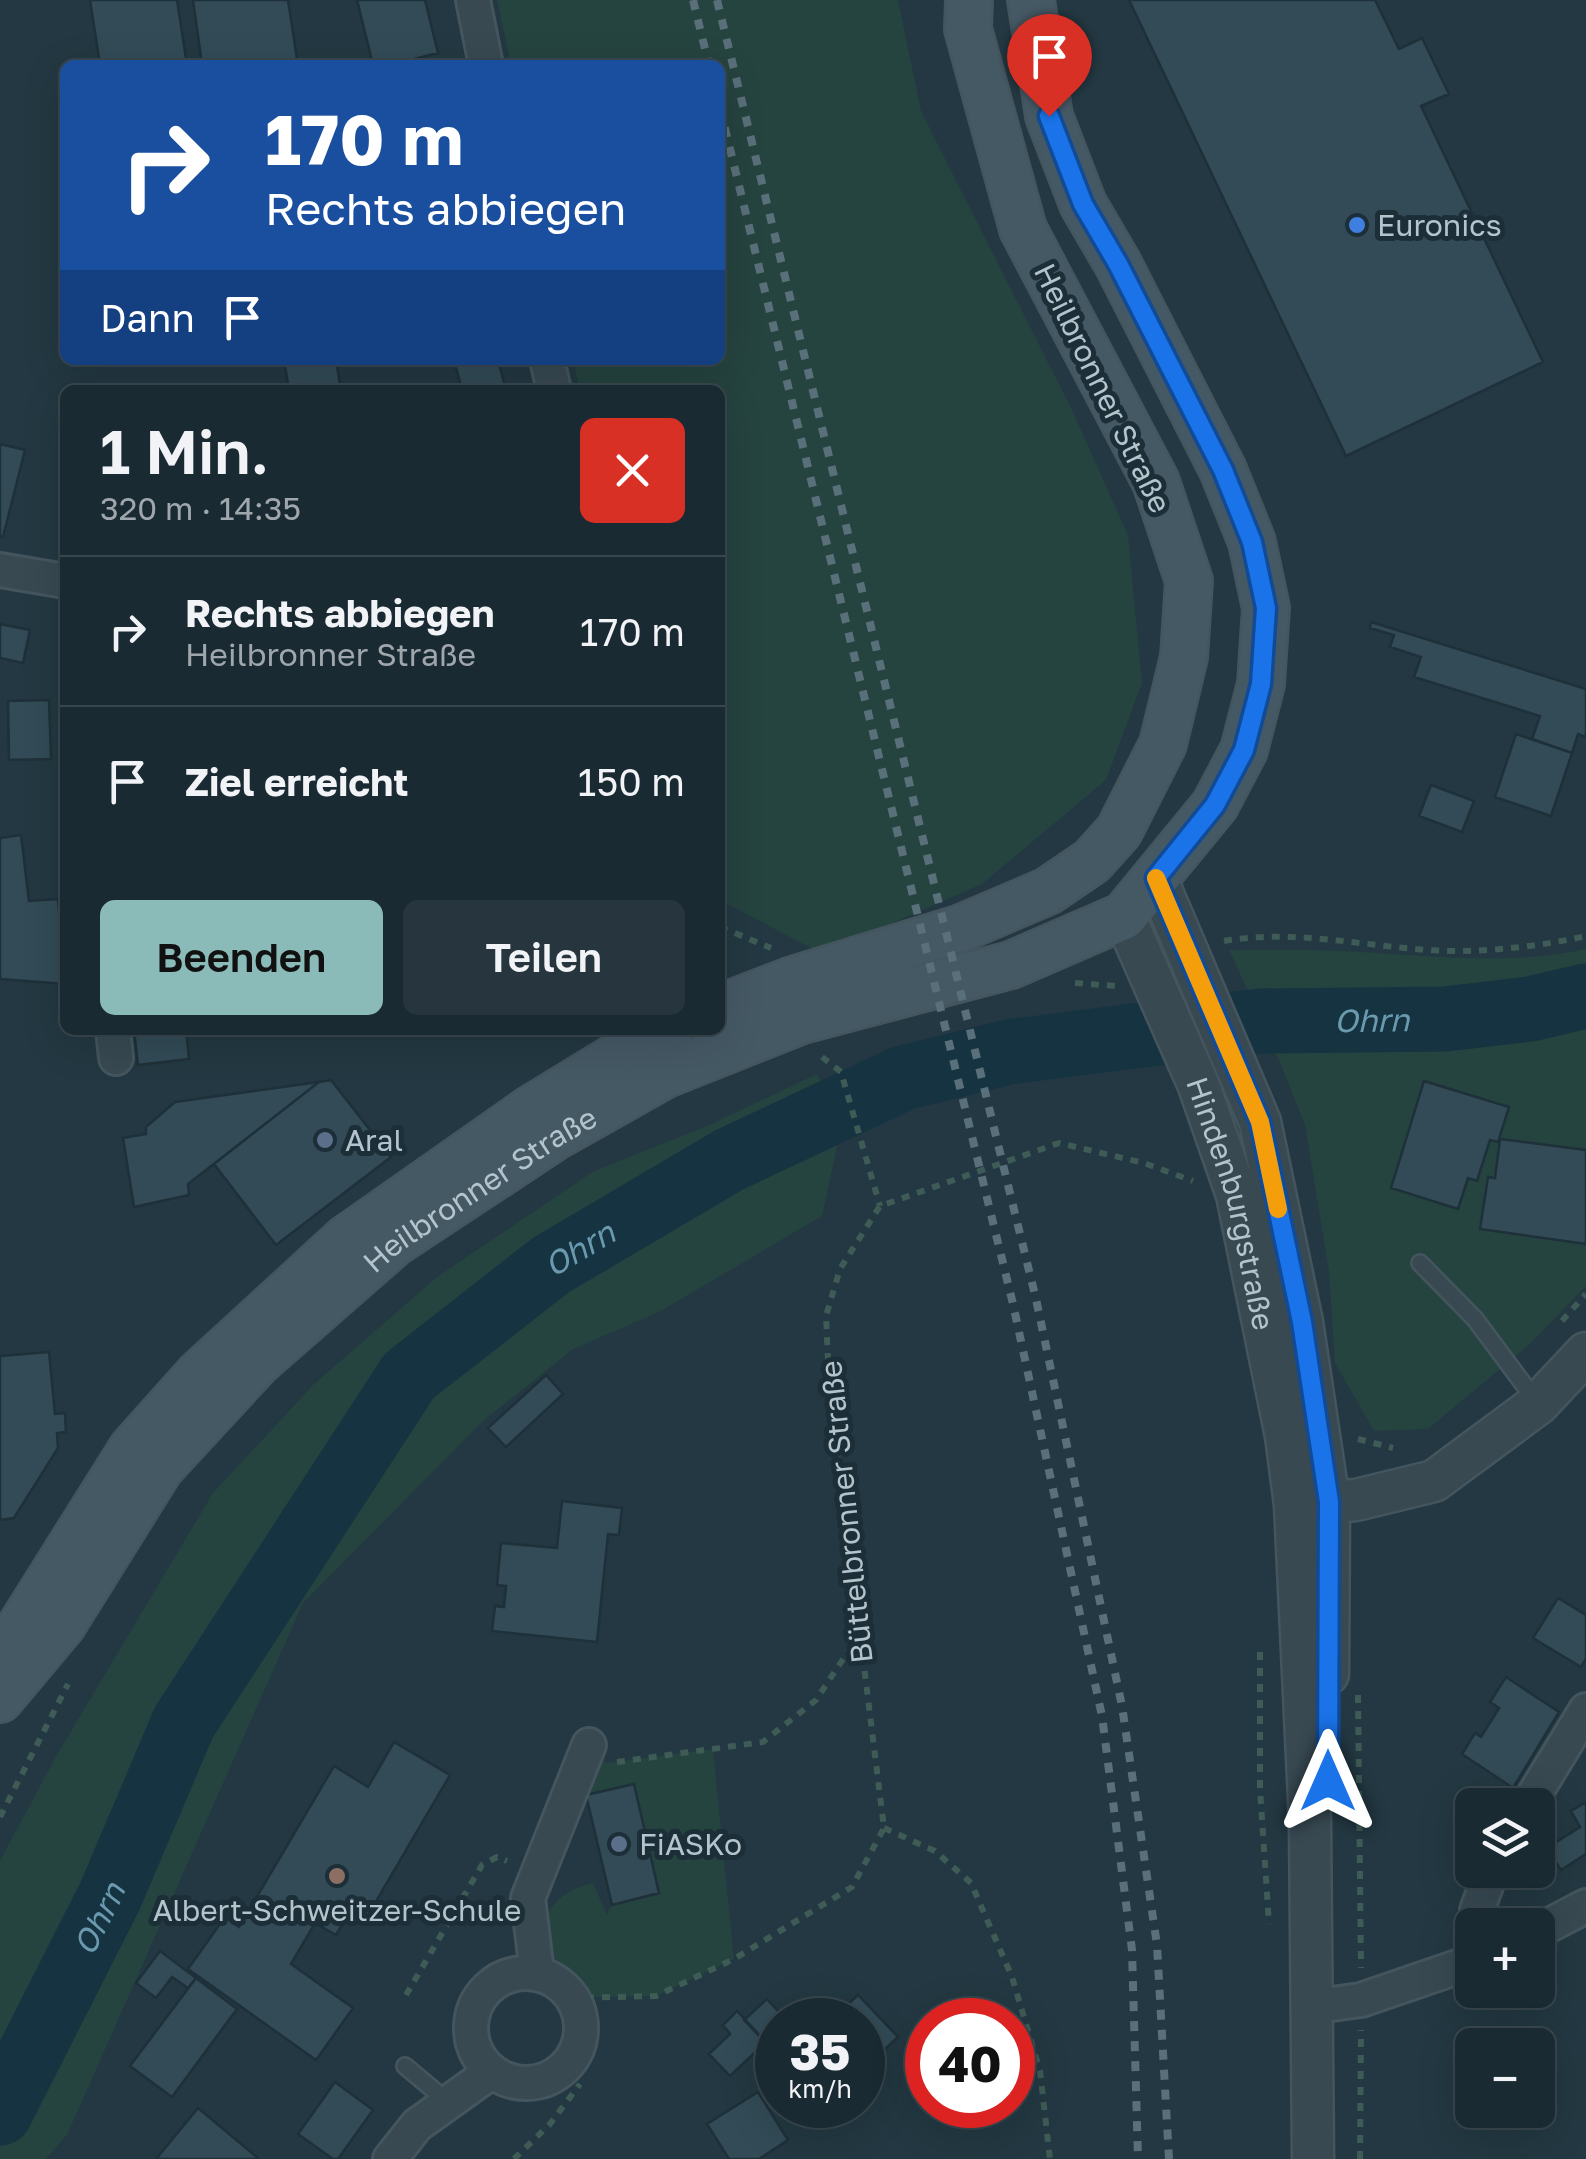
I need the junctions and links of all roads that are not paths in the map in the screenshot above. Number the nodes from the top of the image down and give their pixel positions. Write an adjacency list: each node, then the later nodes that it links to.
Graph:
1 (473, 0): 4 (street)
2 (969, 0): 7 (main road, Heilbronner Straße)
3 (1031, 0): 8 (main road, Heilbronner Straße)
4 (485, 60)
5 (0, 570): 6 (street)
6 (60, 581)
7 (1105, 846): 8 (main road); 9 (main road); 10 (main road, Heilbronner Straße)
8 (1156, 878): 9 (main road, Heilbronner Straße); 15 (street, Hindenburgstraße)
9 (1124, 916): 15 (street, Hindenburgstraße); 18 (main road, Heilbronner Straße)
10 (725, 1006)
11 (659, 1035): 16 (main road, Heilbronner Straße)
12 (1420, 1263): 14 (lane)
13 (1586, 1353): 14 (street)
14 (1527, 1388): 15 (street)
15 (1312, 1504): 26 (street, Hindenburgstraße)
16 (10, 1635): 17 (main road, Heilbronner Straße)
17 (0, 1685)
18 (0, 1699)
19 (1586, 1710): 21 (street)
20 (589, 1745): 25 (street)
21 (1538, 1788)
22 (1586, 1906): 23 (street)
23 (1555, 1922)
24 (1455, 1968): 26 (street)
25 (537, 1972): 28 (street); 28 (street)
26 (1310, 1992): 31 (street, Hindenburgstraße)
27 (405, 2066): 29 (lane)
28 (492, 2072): 29 (street)
29 (449, 2104): 30 (street)
30 (390, 2159)
31 (1313, 2159)

